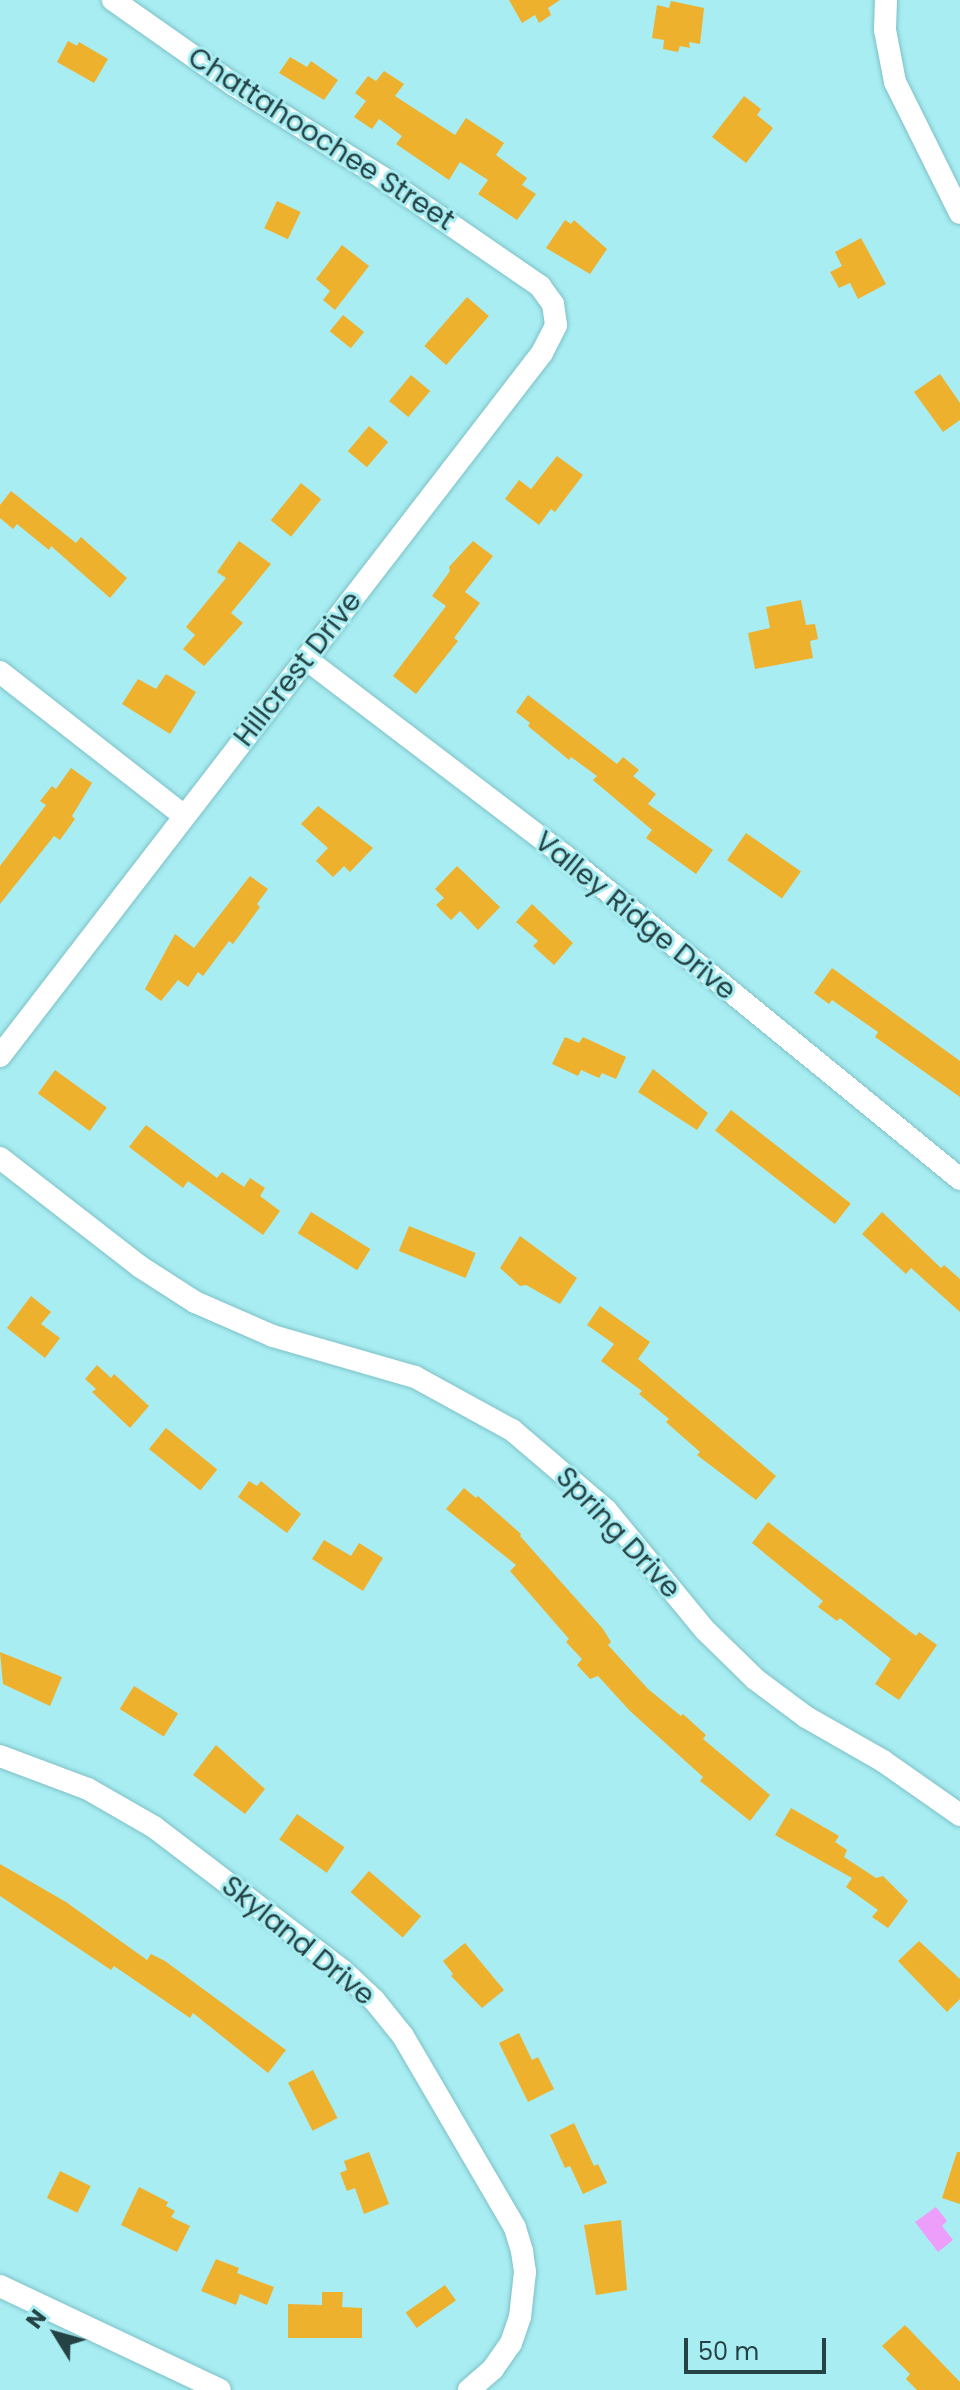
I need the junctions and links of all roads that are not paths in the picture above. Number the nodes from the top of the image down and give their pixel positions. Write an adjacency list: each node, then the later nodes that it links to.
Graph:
1 (113, 0): 4 (street, Chattahoochee Street)
2 (886, 0): 3 (street)
3 (960, 213)
4 (528, 277): 5 (street, Hillcrest Drive)
5 (306, 659): 7 (street, Hillcrest Drive); 10 (street, Valley Ridge Drive)
6 (0, 672): 7 (street)
7 (184, 816): 8 (street, Hillcrest Drive)
8 (0, 1056)
9 (0, 1158): 12 (street, Spring Drive)
10 (960, 1179)
11 (0, 1756): 15 (street, Skyland Drive)
12 (960, 1815)
13 (0, 2286): 14 (street)
14 (220, 2390)
15 (469, 2390)

